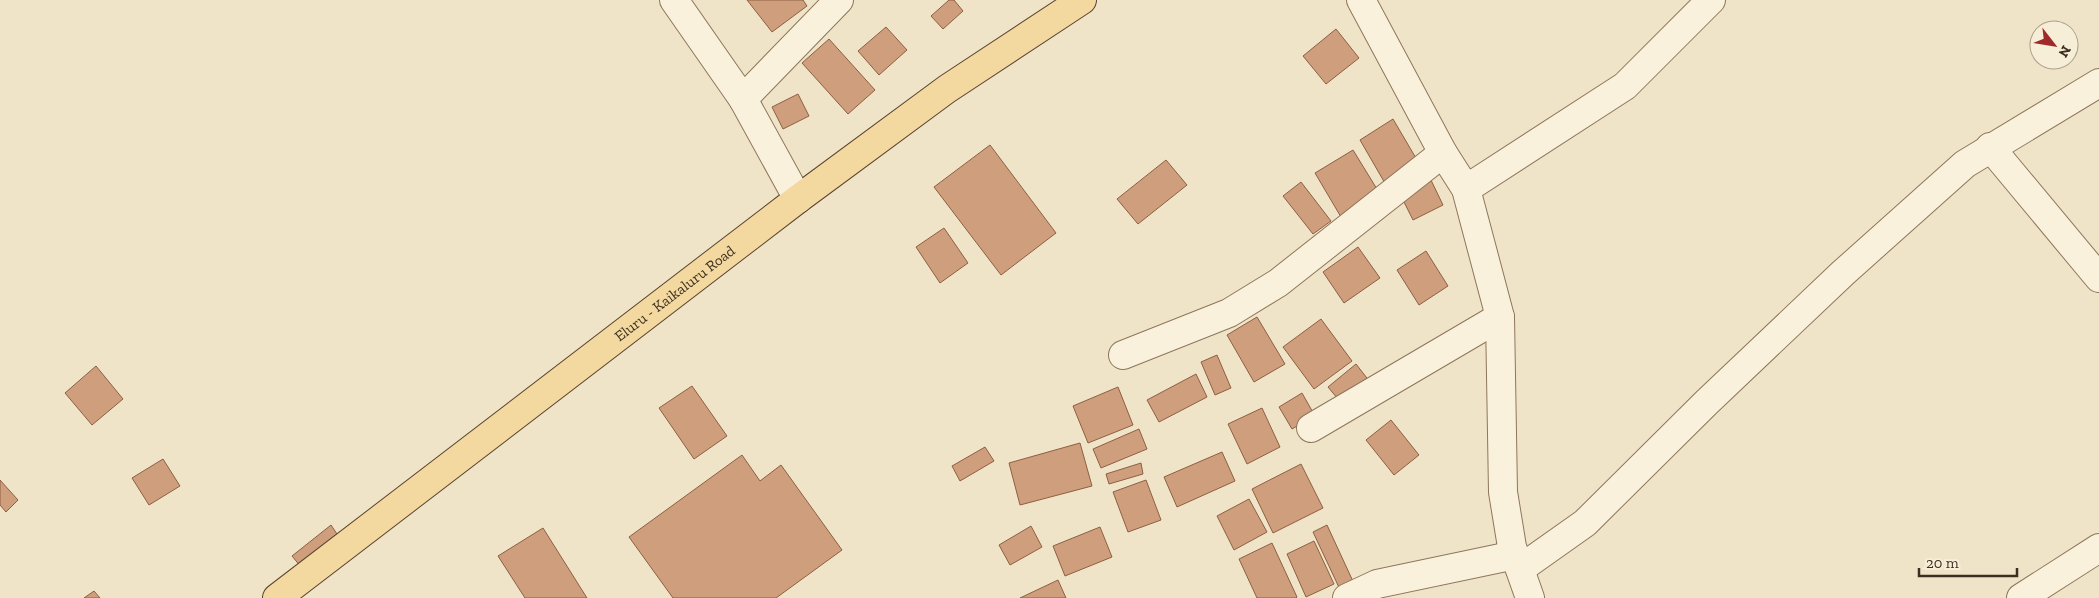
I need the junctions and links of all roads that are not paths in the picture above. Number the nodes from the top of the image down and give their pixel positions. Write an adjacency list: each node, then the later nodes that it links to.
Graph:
1 (674, 0): 7 (street)
2 (839, 0): 7 (street)
3 (1082, 0): 11 (main road, Eluru - Kaikaluru Road)
4 (1361, 0): 9 (street)
5 (1710, 0): 10 (street)
6 (2099, 83): 8 (street)
7 (742, 98): 11 (street)
8 (1990, 148): 12 (street); 17 (street)
9 (1443, 153): 10 (street); 14 (street)
10 (1466, 190): 13 (street)
11 (798, 199): 18 (main road, Eluru - Kaikaluru Road)
12 (2099, 278)
13 (1500, 317): 15 (street); 17 (street)
14 (1123, 355)
15 (1311, 428)
16 (2099, 548): 21 (street)
17 (1517, 562): 19 (street); 20 (street)
18 (277, 598)
19 (1347, 598)
20 (1530, 598)
21 (2021, 598)

